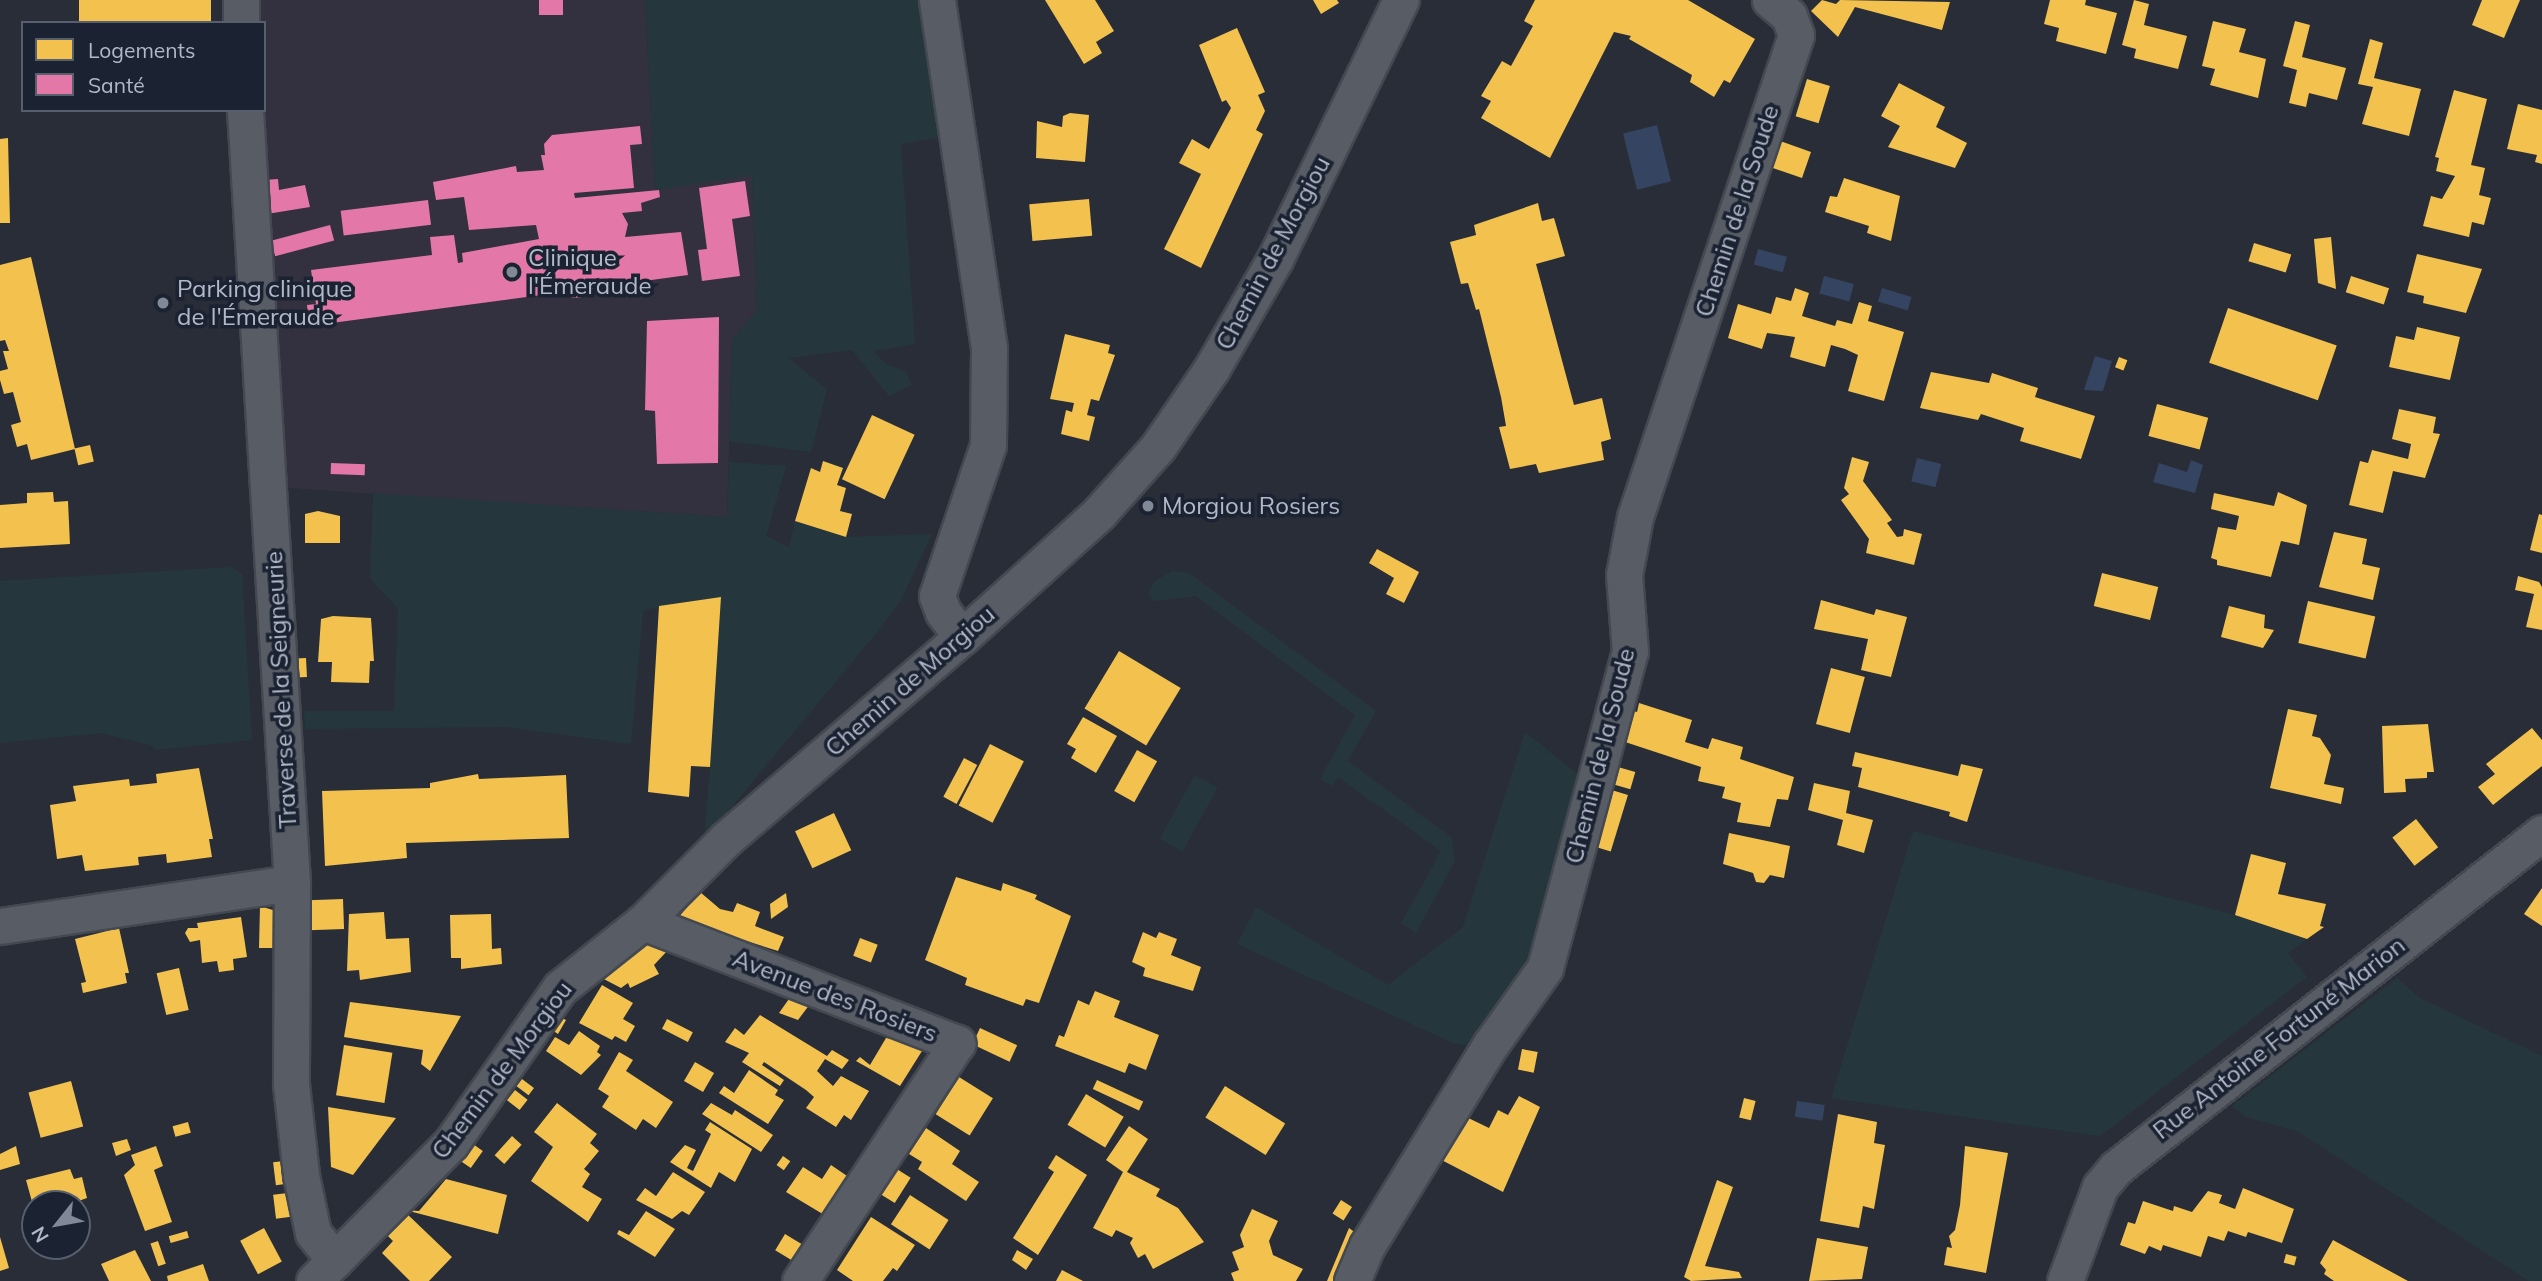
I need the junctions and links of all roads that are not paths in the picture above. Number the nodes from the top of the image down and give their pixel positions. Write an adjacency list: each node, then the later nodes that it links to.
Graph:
1 (241, 0): 5 (street)
2 (937, 0): 7 (street)
3 (1401, 0): 7 (street, Chemin de Morgiou)
4 (1770, 0): 14 (street, Chemin de la Soude)
5 (241, 21)
6 (245, 112): 9 (street, Traverse de la Seigneurie)
7 (962, 637): 10 (street, Chemin de Morgiou)
8 (2542, 833): 15 (street, Rue Antoine Fortuné Marion)
9 (292, 883): 11 (street); 12 (street, Traverse de la Seigneurie)
10 (643, 922): 12 (street, Chemin de Morgiou); 13 (street, Avenue des Rosiers)
11 (0, 926)
12 (325, 1271)
13 (800, 1281)
14 (1352, 1281)
15 (2065, 1281)

